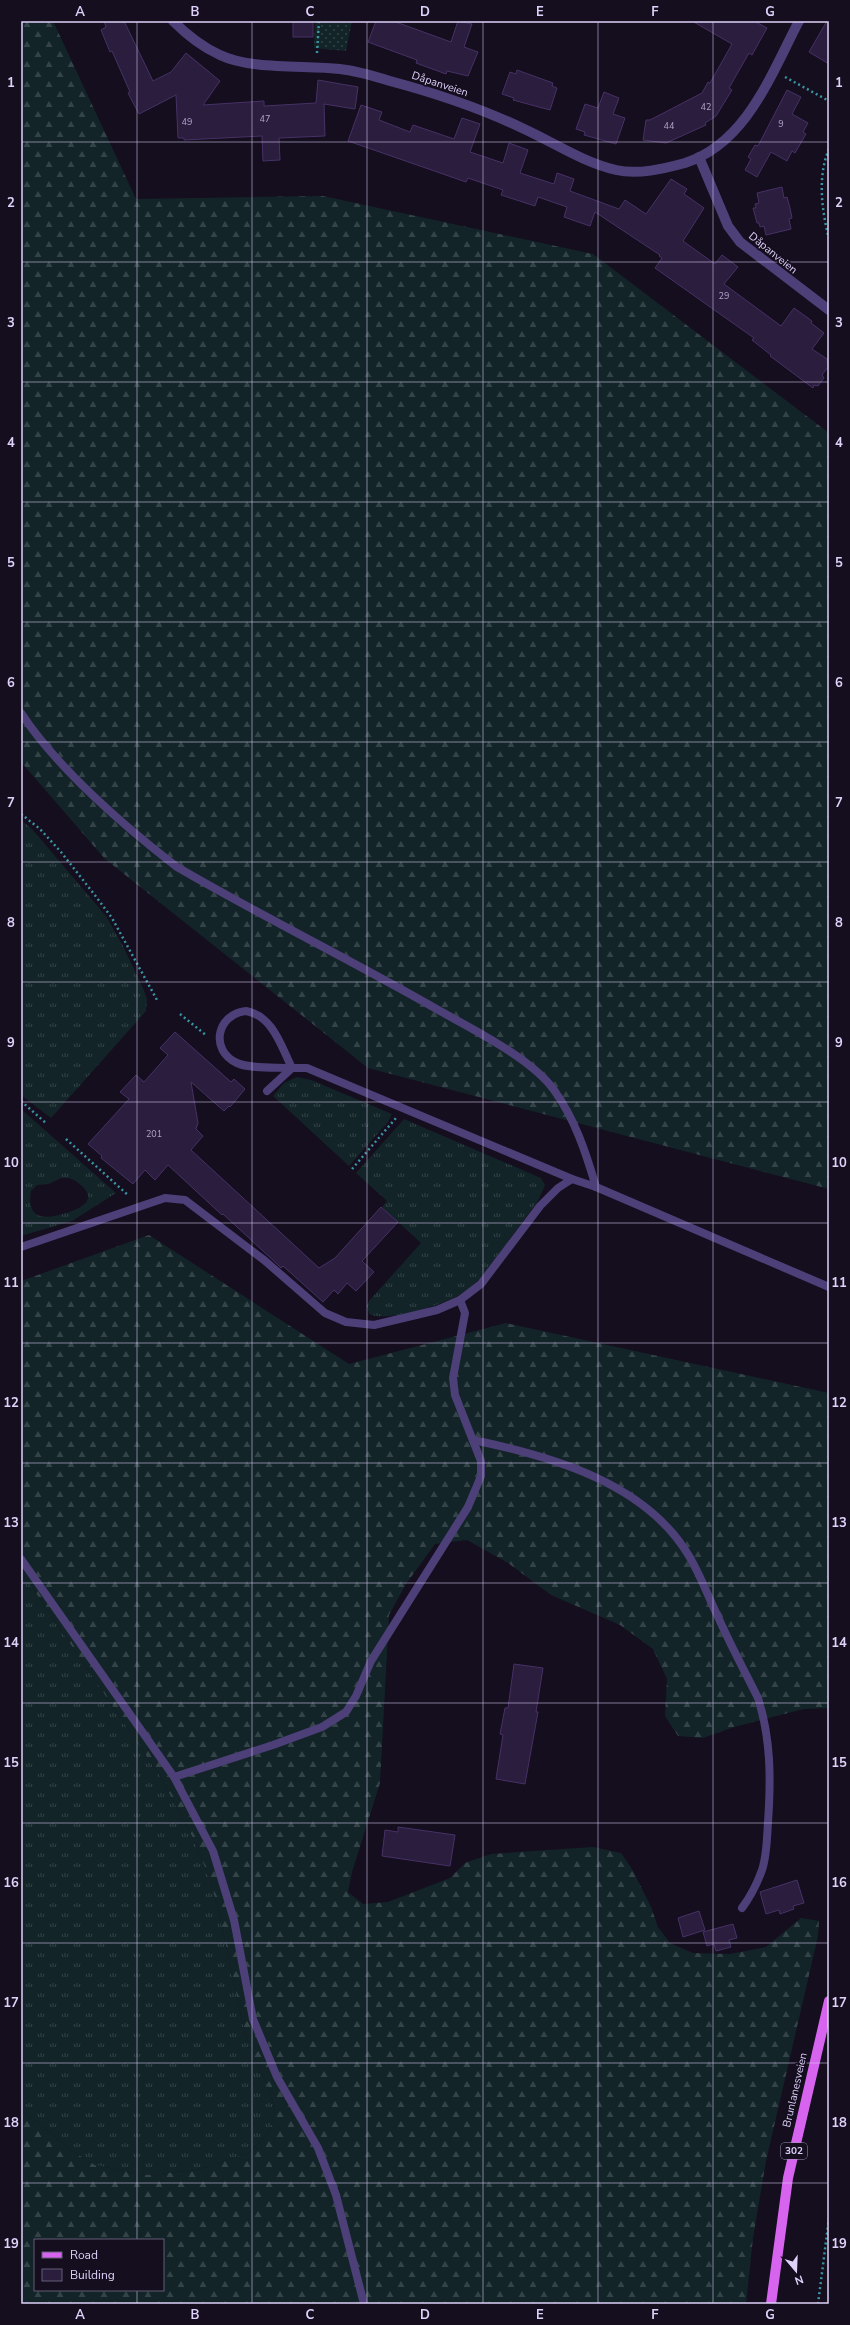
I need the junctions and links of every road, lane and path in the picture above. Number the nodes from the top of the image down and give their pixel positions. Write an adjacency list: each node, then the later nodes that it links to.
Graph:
1 (173, 21): 4 (street, Dåpanveien)
2 (318, 21): 4 (path)
3 (797, 22): 5 (street, Dåpanveien)
4 (316, 68): 8 (street, Dåpanveien)
5 (774, 71): 6 (path); 8 (street, Dåpanveien)
6 (829, 101)
7 (829, 149): 9 (path)
8 (699, 157): 10 (street, Dåpanveien)
9 (829, 239)
10 (829, 310)
11 (21, 713): 24 (lane)
12 (21, 814): 13 (path)
13 (157, 1000)
14 (180, 1014): 15 (path)
15 (219, 1043): 16 (lane); 16 (lane)
16 (292, 1068): 17 (lane); 19 (lane)
17 (267, 1091)
18 (21, 1101): 20 (path)
19 (403, 1107): 22 (path); 23 (lane)
20 (46, 1124)
21 (66, 1139): 25 (path)
22 (352, 1169)
23 (572, 1179): 24 (lane); 28 (lane)
24 (596, 1187): 27 (lane)
25 (140, 1206): 26 (lane); 28 (lane)
26 (21, 1248)
27 (829, 1287)
28 (460, 1300): 29 (lane)
29 (473, 1440): 31 (lane); 32 (lane)
30 (21, 1559): 31 (lane)
31 (174, 1777): 35 (lane)
32 (742, 1908)
33 (829, 2001): 36 (main road, Brunlanesveien / 302)
34 (829, 2218): 37 (path)
35 (364, 2304)
36 (771, 2304)
37 (818, 2304)

